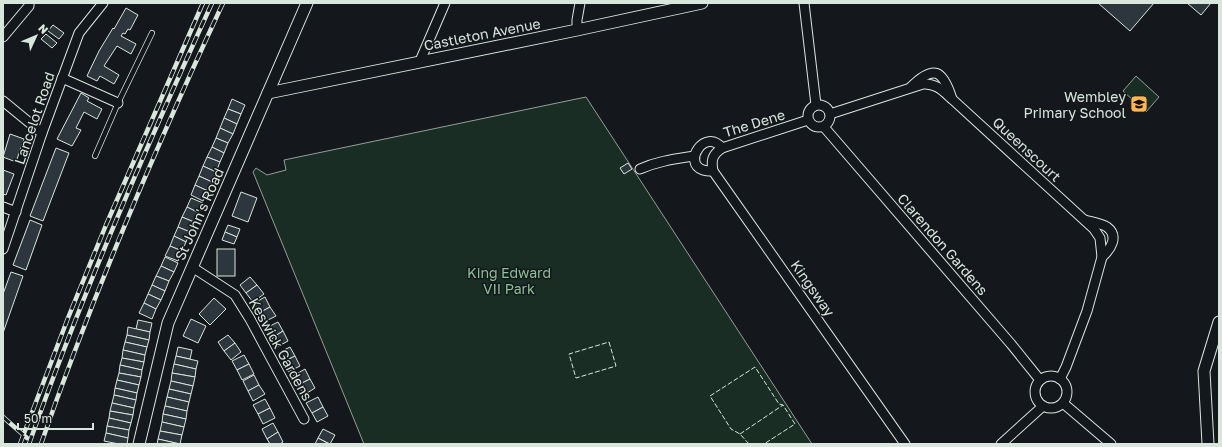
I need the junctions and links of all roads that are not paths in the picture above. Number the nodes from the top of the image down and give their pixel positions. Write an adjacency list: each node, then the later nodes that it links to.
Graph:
1 (29, 3): 10 (street)
2 (103, 3): 12 (street, Lancelot Road)
3 (307, 3): 13 (street, St John's Road)
4 (445, 3): 11 (street)
5 (580, 3): 8 (street)
6 (702, 3): 8 (street, Castleton Avenue)
7 (804, 3): 16 (street)
8 (577, 30): 11 (street, Castleton Avenue)
9 (152, 33): 15 (lane)
10 (3, 37)
11 (420, 62): 13 (street, Castleton Avenue)
12 (62, 78): 15 (street); 20 (street, Lancelot Road)
13 (268, 93): 31 (street, St John's Road)
14 (3, 100): 20 (street)
15 (118, 103): 22 (lane)
16 (816, 105): 17 (street); 18 (street)
17 (830, 114): 19 (street); 28 (street, Queenscourt)
18 (808, 120): 19 (street); 21 (street, The Dene)
19 (824, 127): 34 (street, Clarendon Gardens)
20 (42, 133): 27 (street, Lancelot Road)
21 (722, 148): 23 (street, The Dene); 25 (street)
22 (95, 156)
23 (694, 156): 24 (street); 25 (street)
24 (640, 169)
25 (713, 171): 39 (street, Kingsway)
26 (3, 207): 27 (street)
27 (16, 212): 29 (street, Lancelot Road)
28 (1083, 219): 30 (street, Queenscourt); 30 (street, Queenscourt)
29 (3, 248)
30 (1102, 257): 33 (street, Queenscourt)
31 (192, 267): 37 (street, Keswick Gardens); 38 (street, St John's Road)
32 (1219, 322): 42 (street)
33 (1060, 379): 34 (street); 35 (street)
34 (1040, 380): 36 (street)
35 (1063, 403): 36 (street); 41 (street)
36 (1043, 406): 40 (street)
37 (304, 419)
38 (139, 444)
39 (905, 444)
40 (1001, 444)
41 (1111, 444)
42 (1208, 444)

